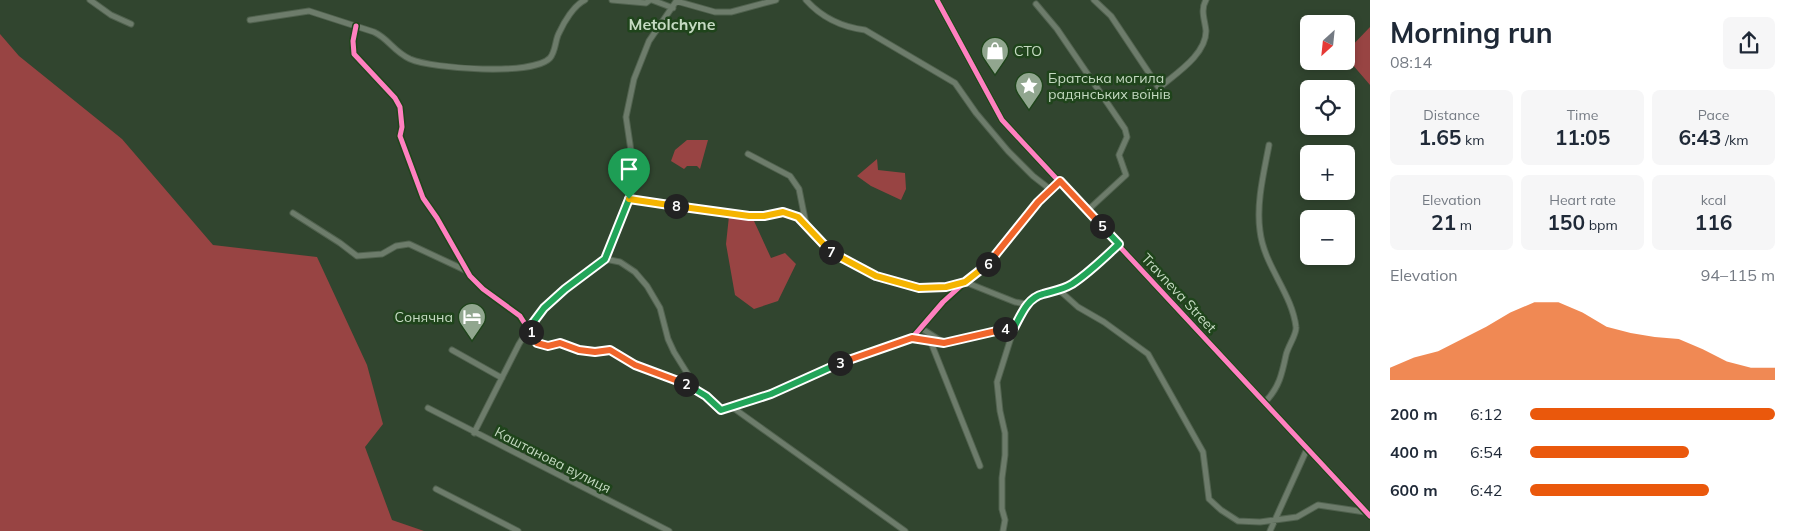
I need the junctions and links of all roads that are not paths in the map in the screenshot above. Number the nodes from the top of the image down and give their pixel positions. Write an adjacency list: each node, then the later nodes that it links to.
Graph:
1 (90, 0): 16 (street)
2 (577, 0): 13 (street)
3 (585, 0): 13 (street)
4 (612, 0): 5 (street)
5 (651, 0): 14 (street)
6 (776, 0): 11 (street)
7 (806, 0): 21 (street)
8 (937, 0): 20 (street, Travneva Street)
9 (1094, 0): 10 (street)
10 (1206, 0)
11 (677, 1): 14 (street)
12 (1036, 4): 23 (street)
13 (577, 7): 17 (street)
14 (673, 8): 22 (street)
15 (250, 20): 17 (street)
16 (131, 24)
17 (356, 26): 28 (street)
18 (1269, 144): 41 (street)
19 (748, 154): 25 (street)
20 (1060, 181): 21 (street); 23 (street, Travneva Street)
21 (1051, 190): 29 (street)
22 (629, 199): 25 (street); 27 (street)
23 (1088, 210): 26 (street, Travneva Street)
24 (293, 213): 28 (street)
25 (806, 224): 29 (street)
26 (1119, 244): 30 (street); 41 (street, Travneva Street)
27 (605, 259): 32 (street); 40 (street)
28 (467, 272): 32 (street)
29 (965, 282): 31 (street); 33 (street)
30 (1059, 290): 31 (street); 49 (street)
31 (1026, 304): 34 (street)
32 (529, 328): 39 (street); 40 (street)
33 (921, 328): 35 (street); 37 (street)
34 (1014, 328): 37 (street); 53 (street)
35 (912, 338): 36 (street); 42 (street)
36 (930, 340): 37 (street); 46 (street)
37 (944, 343)
38 (452, 350): 39 (street)
39 (502, 378): 44 (street)
40 (699, 392): 42 (street)
41 (1265, 402): 45 (street, Travneva Street)
42 (732, 407): 52 (street)
43 (428, 408): 44 (street, Каштанова вулиця)
44 (474, 433): 51 (street, Каштанова вулиця)
45 (1307, 449): 48 (street, Travneva Street); 49 (street)
46 (980, 466)
47 (436, 489): 50 (street)
48 (1368, 514): 49 (street)
49 (1275, 519): 54 (street)
50 (518, 531)
51 (669, 531)
52 (905, 531)
53 (1003, 531)
54 (1270, 531)

